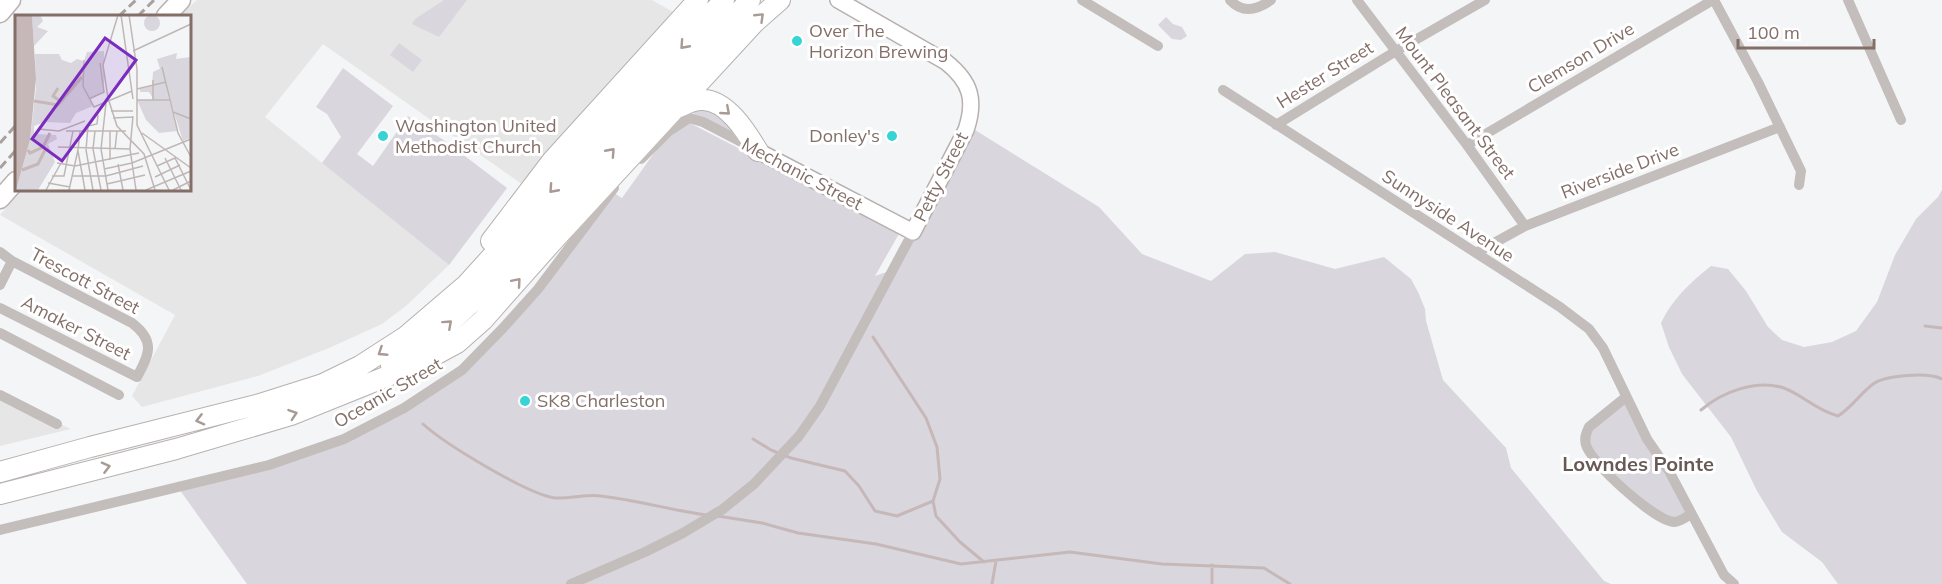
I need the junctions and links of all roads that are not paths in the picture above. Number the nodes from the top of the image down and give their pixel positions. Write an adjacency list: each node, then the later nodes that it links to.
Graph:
1 (10, 0): 14 (main road)
2 (181, 0): 15 (main road)
3 (698, 0): 36 (highway)
4 (780, 0): 19 (highway, one-way to 4)
5 (838, 0): 29 (street, Petty Street)
6 (1082, 0): 16 (street)
7 (1230, 0): 8 (street)
8 (1270, 0)
9 (1357, 0): 17 (street, Mount Pleasant Street)
10 (1485, 0): 17 (street, Hester Street)
11 (1713, 0): 22 (street); 23 (street, Clemson Drive)
12 (1848, 0): 20 (street)
13 (734, 3): 36 (highway, one-way to 36); 38 (highway, one-way to 13)
14 (0, 13)
15 (167, 15)
16 (1158, 46)
17 (1396, 51): 21 (street, Hester Street); 23 (street, Mount Pleasant Street)
18 (1222, 90): 21 (street, Sunnyside Avenue)
19 (684, 112): 24 (highway); 38 (highway, one-way to 19); 46 (street, Oceanic Street)
20 (1901, 120)
21 (1276, 125): 31 (street, Sunnyside Avenue)
22 (1780, 127): 26 (street); 28 (street, Riverside Drive)
23 (1467, 145): 28 (street, Mount Pleasant Street)
24 (758, 151): 29 (street, Mechanic Street)
25 (15, 182): 27 (main road)
26 (1799, 185)
27 (0, 200)
28 (1525, 226): 31 (street, Riverside Drive)
29 (913, 232): 47 (street)
30 (0, 252): 32 (street, Trescott Street)
31 (1476, 253): 41 (street, Sunnyside Avenue)
32 (12, 261): 33 (street); 37 (street, Trescott Street)
33 (0, 285)
34 (0, 308): 37 (street, Amaker Street)
35 (0, 333): 40 (street)
36 (405, 337): 43 (highway, one-way to 43)
37 (137, 377)
38 (348, 393): 44 (highway, one-way to 38)
39 (0, 395): 42 (street)
40 (119, 395)
41 (1626, 397): 45 (street, Sunnyside Avenue); 45 (street)
42 (57, 424)
43 (0, 472)
44 (0, 494)
45 (1691, 514): 48 (street, Sunnyside Avenue)
46 (0, 531)
47 (570, 584)
48 (1734, 584)

